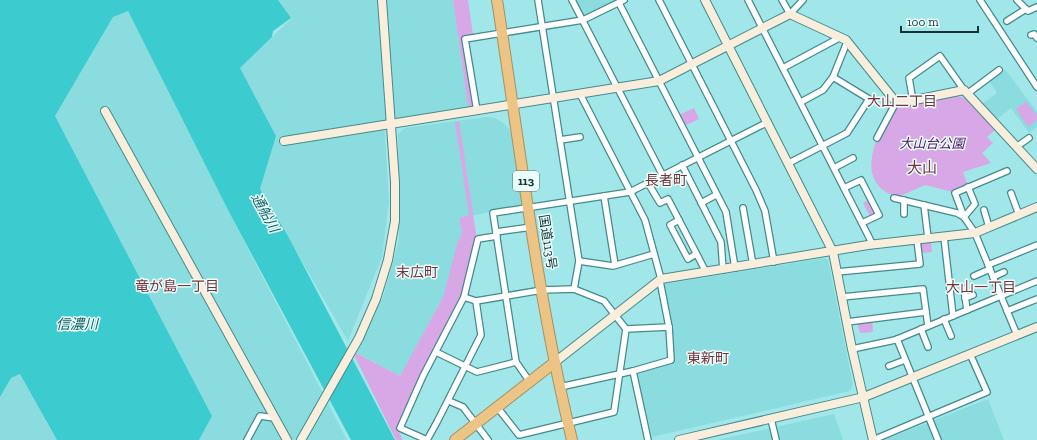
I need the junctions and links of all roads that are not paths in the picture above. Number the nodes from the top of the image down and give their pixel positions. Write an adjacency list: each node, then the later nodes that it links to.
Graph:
1 (382, 0): 42 (street)
2 (498, 0): 20 (highway, 国道113号 / 113)
3 (538, 0): 18 (street)
4 (572, 0): 16 (street)
5 (659, 0): 25 (street)
6 (705, 0): 24 (street)
7 (748, 0): 19 (street)
8 (782, 0): 15 (street)
9 (803, 0): 15 (street)
10 (980, 0): 30 (street)
11 (1017, 0): 14 (street)
12 (622, 1): 16 (street); 29 (street)
13 (1037, 7): 14 (street)
14 (1026, 9): 17 (street)
15 (790, 14): 19 (street); 23 (street)
16 (583, 20): 18 (street); 31 (street)
17 (1007, 21)
18 (543, 27): 20 (street); 34 (street)
19 (762, 28): 24 (street); 26 (street)
20 (503, 34): 38 (highway, 国道113号 / 113); 40 (street)
21 (1031, 35): 22 (street)
22 (1037, 38)
23 (843, 40): 26 (street); 28 (street); 36 (street)
24 (728, 46): 25 (street); 41 (street)
25 (692, 65): 29 (street); 48 (street)
26 (783, 68): 37 (street)
27 (999, 70): 32 (street)
28 (833, 77): 37 (street); 49 (street)
29 (659, 81): 31 (street); 51 (street)
30 (1037, 87)
31 (618, 88): 33 (street); 58 (street)
32 (966, 92): 35 (street); 35 (street); 50 (street)
33 (580, 94): 34 (street); 62 (street)
34 (554, 98): 38 (street); 46 (street)
35 (913, 100): 36 (street)
36 (895, 101): 44 (street)
37 (800, 102): 49 (street)
38 (514, 105): 40 (street); 72 (highway, 国道113号 / 113)
39 (105, 110): 149 (street)
40 (477, 111): 42 (street)
41 (768, 122): 48 (street); 53 (street)
42 (392, 125): 47 (street); 156 (street)
43 (580, 137): 46 (street)
44 (877, 138)
45 (1029, 138): 50 (street)
46 (560, 140): 68 (street)
47 (284, 141)
48 (730, 141): 51 (street); 93 (street)
49 (823, 146): 53 (street); 55 (street)
50 (1016, 147): 56 (street)
51 (697, 158): 54 (street); 64 (street)
52 (853, 158): 55 (street)
53 (788, 163): 89 (street)
54 (682, 166): 58 (street); 69 (street)
55 (834, 168): 61 (street)
56 (1037, 168)
57 (1007, 171): 60 (street)
58 (663, 176): 59 (street)
59 (648, 183): 62 (street); 78 (street)
60 (968, 187): 77 (street); 77 (street)
61 (844, 188): 79 (street); 79 (street)
62 (630, 192): 65 (street); 90 (street)
63 (1011, 192): 76 (street)
64 (716, 195): 69 (street); 97 (street)
65 (604, 196): 68 (street); 94 (street)
66 (894, 198): 67 (street)
67 (904, 200): 70 (street); 75 (street)
68 (570, 201): 72 (street); 92 (street)
69 (701, 203): 98 (street)
70 (924, 205): 77 (street); 85 (street)
71 (1037, 207): 76 (street)
72 (530, 208): 80 (highway, 国道113号 / 113); 83 (street)
73 (743, 208): 95 (street)
74 (984, 210): 81 (street)
75 (904, 214)
76 (1019, 215): 81 (street)
77 (964, 217): 82 (street)
78 (679, 220): 91 (street); 91 (street)
79 (862, 223): 87 (street)
80 (532, 227): 83 (street); 107 (highway, 国道113号 / 113)
81 (989, 227): 82 (street)
82 (975, 233): 84 (street); 96 (street)
83 (497, 234): 110 (street); 112 (street)
84 (944, 237): 85 (street); 121 (street)
85 (928, 238): 86 (street)
86 (917, 240): 87 (street); 100 (street)
87 (873, 245): 89 (street)
88 (1037, 245): 96 (street)
89 (833, 252): 93 (street); 100 (street)
90 (654, 254): 94 (street); 104 (street)
91 (696, 254): 99 (street)
92 (579, 261): 94 (street); 108 (street)
93 (774, 262): 95 (street)
94 (615, 265)
95 (753, 265): 97 (street)
96 (989, 267): 102 (street); 103 (street)
97 (735, 268): 98 (street)
98 (723, 270): 99 (street)
99 (706, 272): 104 (street)
100 (837, 272): 113 (street)
101 (1004, 272): 103 (street)
102 (974, 276)
103 (993, 277): 111 (street)
104 (660, 280): 120 (street); 125 (street)
105 (1037, 280): 111 (street)
106 (964, 289): 114 (street)
107 (542, 290): 108 (street); 110 (street); 138 (highway, 国道113号 / 113)
108 (574, 290): 120 (street)
109 (973, 295): 114 (street)
110 (507, 296): 116 (street); 137 (street)
111 (1001, 296): 117 (street); 118 (street)
112 (464, 297): 116 (street); 134 (street)
113 (842, 297): 119 (street); 123 (street)
114 (965, 298): 117 (street)
115 (1037, 300): 118 (street)
116 (476, 301): 139 (street)
117 (967, 310): 121 (street)
118 (1008, 311): 129 (street)
119 (926, 312): 123 (street); 124 (street)
120 (615, 315): 127 (street); 138 (street)
121 (954, 316): 122 (street)
122 (944, 319): 124 (street); 130 (street)
123 (847, 322): 133 (street)
124 (928, 326): 128 (street)
125 (669, 327): 127 (street); 141 (street)
126 (1037, 327): 129 (street)
127 (626, 329): 142 (street)
128 (921, 329): 131 (street); 132 (street)
129 (1017, 335): 135 (street)
130 (951, 336)
131 (897, 339): 133 (street); 136 (street)
132 (928, 347)
133 (852, 349): 146 (street)
134 (436, 352): 139 (street); 157 (street)
135 (970, 354): 143 (street); 150 (street)
136 (905, 360): 140 (street); 143 (street)
137 (516, 362): 139 (street); 144 (street)
138 (555, 362): 144 (highway); 145 (highway, 113)
139 (466, 366): 147 (street)
140 (889, 366)
141 (632, 371): 142 (street); 161 (street)
142 (619, 373): 145 (street); 152 (street)
143 (912, 376): 146 (street); 150 (street)
144 (530, 382): 148 (highway)
145 (560, 387): 152 (highway, 113)
146 (864, 397): 151 (street); 164 (street)
147 (448, 401): 153 (street); 157 (street)
148 (497, 407): 152 (street); 153 (highway)
149 (275, 418): 154 (street); 155 (street)
150 (928, 418): 164 (street); 165 (street)
151 (771, 419): 162 (street); 163 (street)
152 (568, 423): 160 (highway, 113)
153 (476, 424): 158 (highway); 159 (street)
154 (247, 440)
155 (286, 440)
156 (301, 440)
157 (424, 440)
158 (455, 440)
159 (488, 440)
160 (572, 440)
161 (648, 440)
162 (679, 440)
163 (776, 440)
164 (873, 440)
165 (938, 440)

